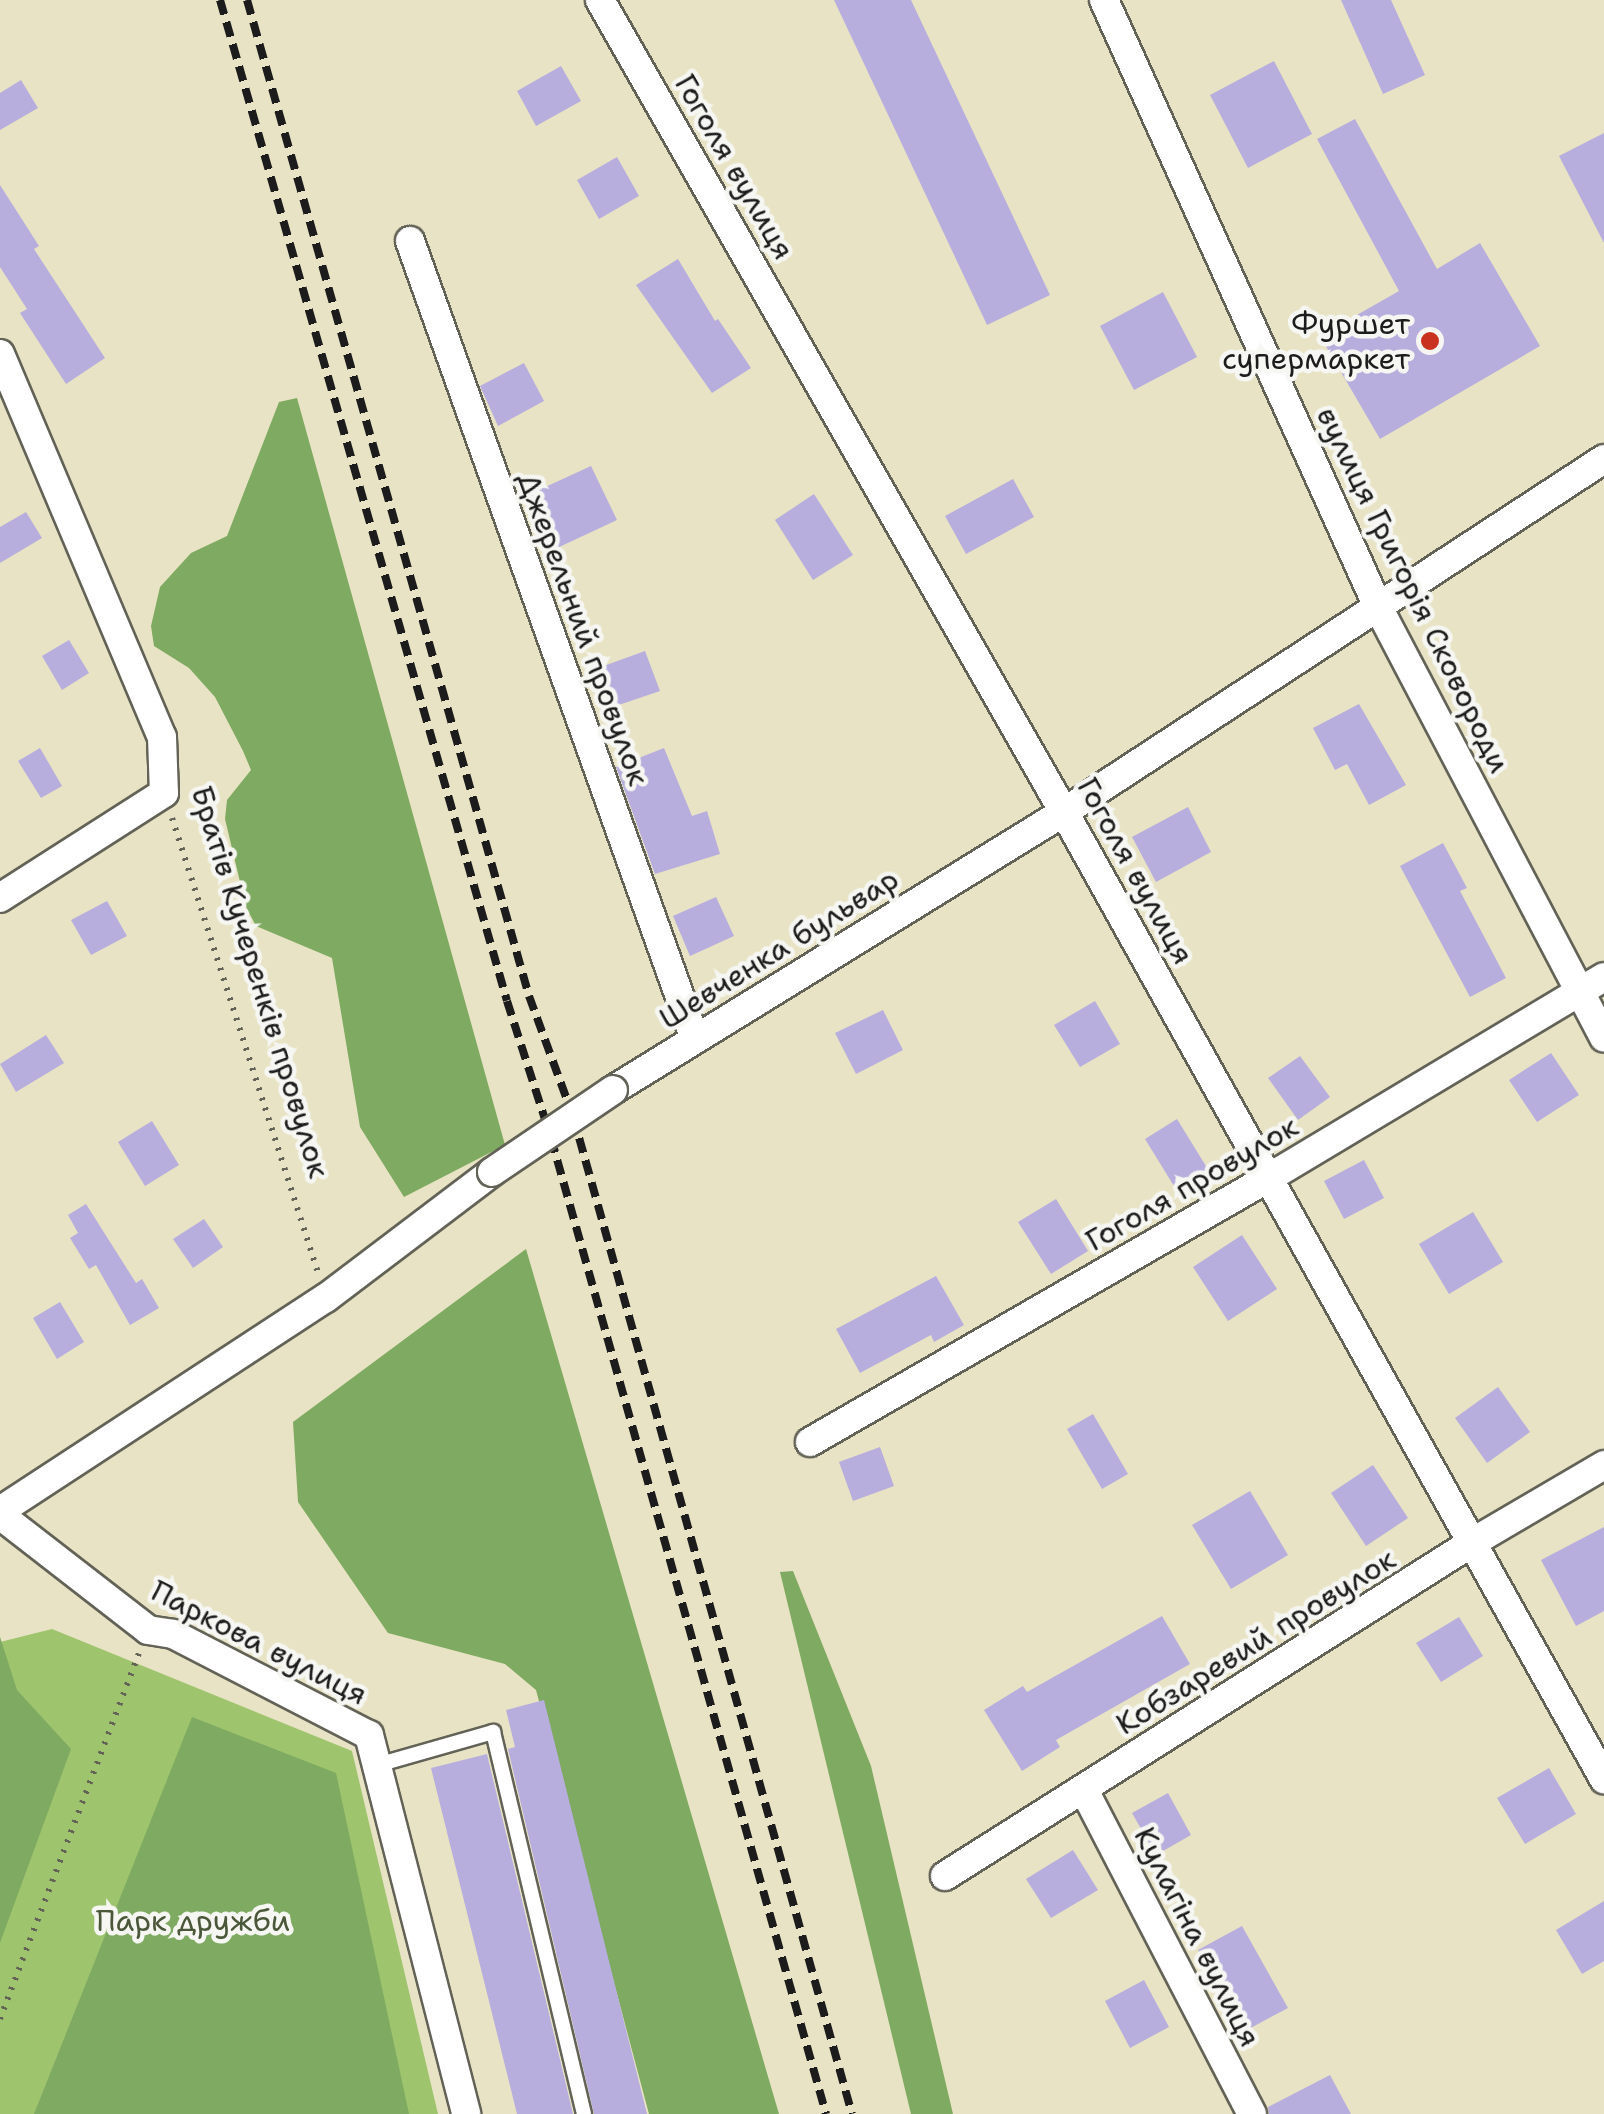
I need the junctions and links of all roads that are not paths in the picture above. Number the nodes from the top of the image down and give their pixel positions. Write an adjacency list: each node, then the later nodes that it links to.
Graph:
1 (600, 0): 7 (street, Гоголя вулиця)
2 (1104, 0): 6 (street, вулиця Григорія Сковороди)
3 (410, 241): 12 (street, Джерельний провулок)
4 (0, 354): 8 (street, Братів Кучеренків провулок)
5 (1604, 458): 6 (street, Шевченка бульвар)
6 (1379, 609): 7 (street, Шевченка бульвар); 10 (street, вулиця Григорія Сковороди)
7 (1064, 812): 12 (street, Шевченка бульвар); 13 (street, Гоголя вулиця)
8 (0, 898)
9 (1604, 977): 10 (street, Гоголя провулок)
10 (1580, 992): 11 (street, вулиця Григорія Сковороди); 13 (street, Гоголя провулок)
11 (1604, 1038)
12 (695, 1039): 16 (street, Шевченка бульвар, bridge)
13 (1270, 1177): 14 (street, Гоголя провулок); 17 (street, Гоголя вулиця)
14 (810, 1442)
15 (1604, 1465): 17 (street, Кобзаревий провулок)
16 (0, 1513): 18 (street, Паркова вулиця)
17 (1473, 1542): 19 (street, Гоголя вулиця); 20 (street, Кобзаревий провулок)
18 (376, 1764): 22 (street, Паркова вулиця); 23 (lane)
19 (1604, 1780)
20 (1084, 1790): 21 (street, Кобзаревий провулок); 24 (street, Кулагіна вулиця)
21 (945, 1876)
22 (466, 2114)
23 (584, 2114)
24 (1252, 2114)

